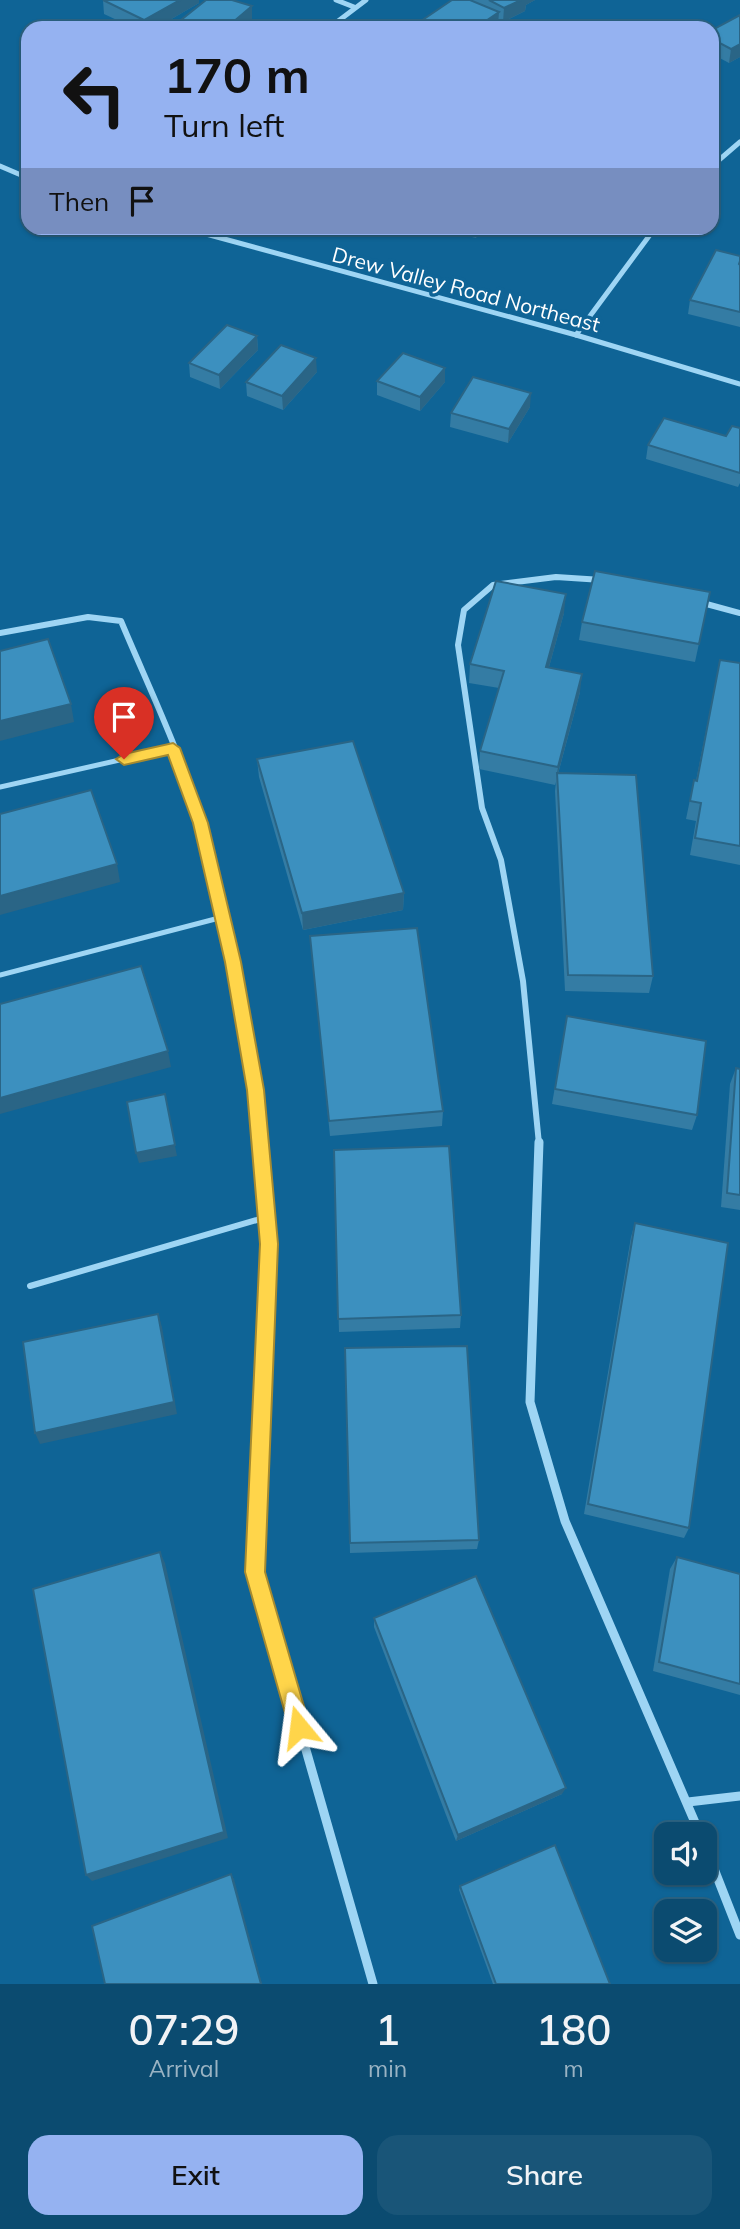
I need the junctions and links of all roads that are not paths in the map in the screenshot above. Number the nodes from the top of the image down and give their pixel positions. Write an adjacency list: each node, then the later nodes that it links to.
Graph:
1 (336, 0): 3 (street)
2 (366, 0): 3 (street)
3 (354, 7): 4 (street)
4 (337, 21)
5 (740, 142): 6 (street)
6 (719, 160)
7 (0, 166): 8 (street)
8 (21, 175)
9 (210, 235): 11 (street, Drew Valley Road Northeast)
10 (650, 235): 11 (street)
11 (576, 335): 12 (street, Drew Valley Road Northeast)
12 (740, 384)
13 (609, 581): 24 (street)
14 (688, 599): 15 (street)
15 (740, 613)
16 (0, 633): 17 (street)
17 (173, 748): 18 (lane); 19 (street)
18 (0, 787)
19 (223, 917): 20 (lane); 21 (street)
20 (0, 975)
21 (267, 1217): 22 (lane); 28 (street)
22 (30, 1286)
23 (740, 1796): 24 (street)
24 (688, 1802): 25 (street)
25 (696, 1822)
26 (717, 1877): 27 (street)
27 (740, 1935)
28 (373, 1984)

